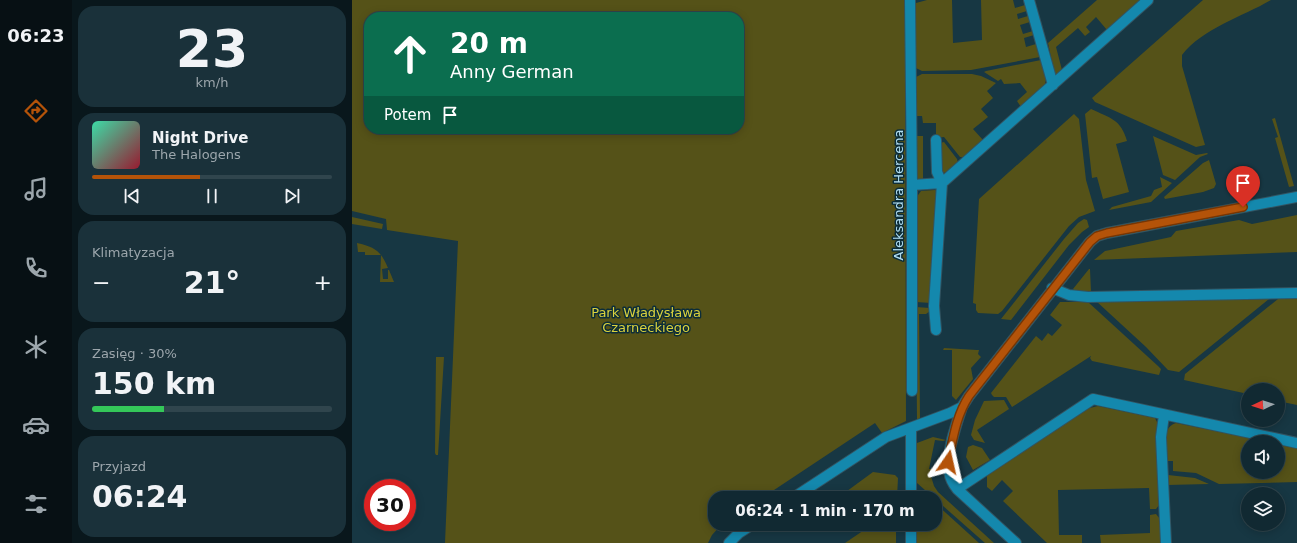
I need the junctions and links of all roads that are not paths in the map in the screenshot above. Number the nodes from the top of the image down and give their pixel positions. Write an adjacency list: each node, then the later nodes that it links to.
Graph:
1 (910, 0): 7 (street, Aleksandra Hercena)
2 (1029, 0): 4 (street)
3 (1148, 0): 4 (street)
4 (1053, 85): 6 (street)
5 (936, 140): 6 (street)
6 (942, 183): 7 (street); 11 (street)
7 (912, 185): 12 (street, Aleksandra Hercena)
8 (1297, 197): 9 (street)
9 (1052, 288): 10 (street); 13 (street)
10 (1297, 293)
11 (936, 330)
12 (912, 391)
13 (962, 407): 15 (street); 17 (street)
14 (1164, 414): 16 (street); 17 (street); 25 (street)
15 (911, 428): 18 (street); 19 (street)
16 (1297, 443)
17 (957, 489): 24 (street)
18 (804, 491)
19 (911, 491)
20 (742, 531): 22 (street)
21 (911, 531): 23 (street)
22 (729, 543)
23 (911, 543)
24 (1016, 543)
25 (1166, 543)

